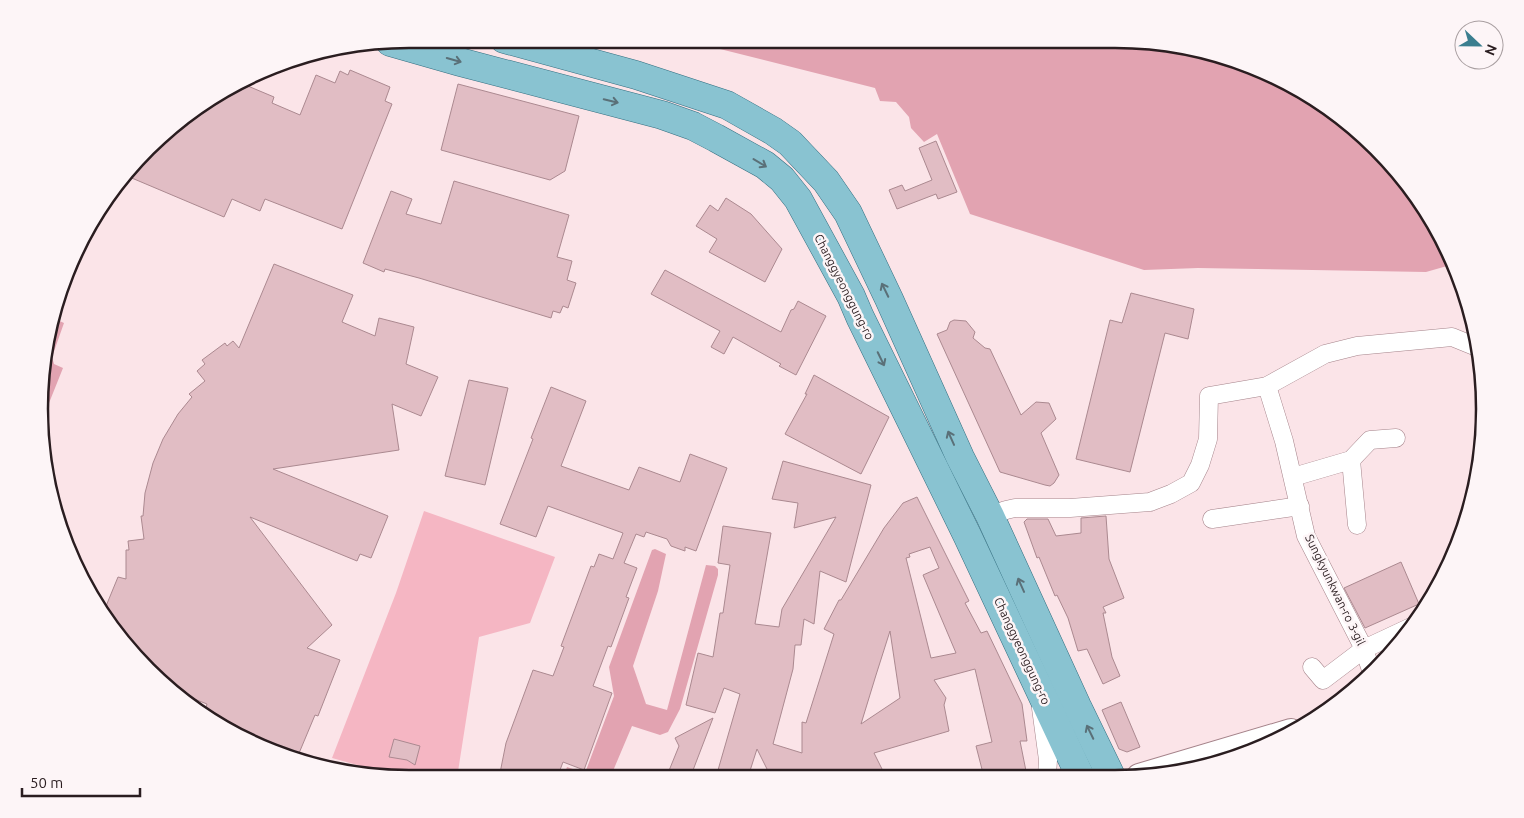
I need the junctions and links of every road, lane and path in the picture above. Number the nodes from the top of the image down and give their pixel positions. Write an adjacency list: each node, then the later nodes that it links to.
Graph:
1 (411, 48): 16 (main road, Changgyeonggung-ro, one-way to 16)
2 (537, 48): 9 (main road, one-way to 2)
3 (1471, 345): 4 (street)
4 (1267, 386): 7 (street, Sungkyunkwan-ro 3-gil); 9 (street)
5 (1396, 438): 6 (street)
6 (1351, 460): 7 (street); 11 (street)
7 (1293, 477): 8 (street, Sungkyunkwan-ro 3-gil)
8 (1300, 506): 10 (street); 13 (street, Sungkyunkwan-ro 3-gil)
9 (990, 516): 21 (main road, one-way to 9)
10 (1212, 519)
11 (1357, 524)
12 (1399, 633): 13 (street)
13 (1364, 649): 14 (street, Sungkyunkwan-ro 3-gil); 15 (street)
14 (1370, 666)
15 (1312, 667)
16 (1037, 686): 19 (street); 20 (main road, Changgyeonggung-ro)
17 (1258, 741): 18 (street)
18 (1175, 765)
19 (1047, 770)
20 (1077, 770)
21 (1108, 770)

